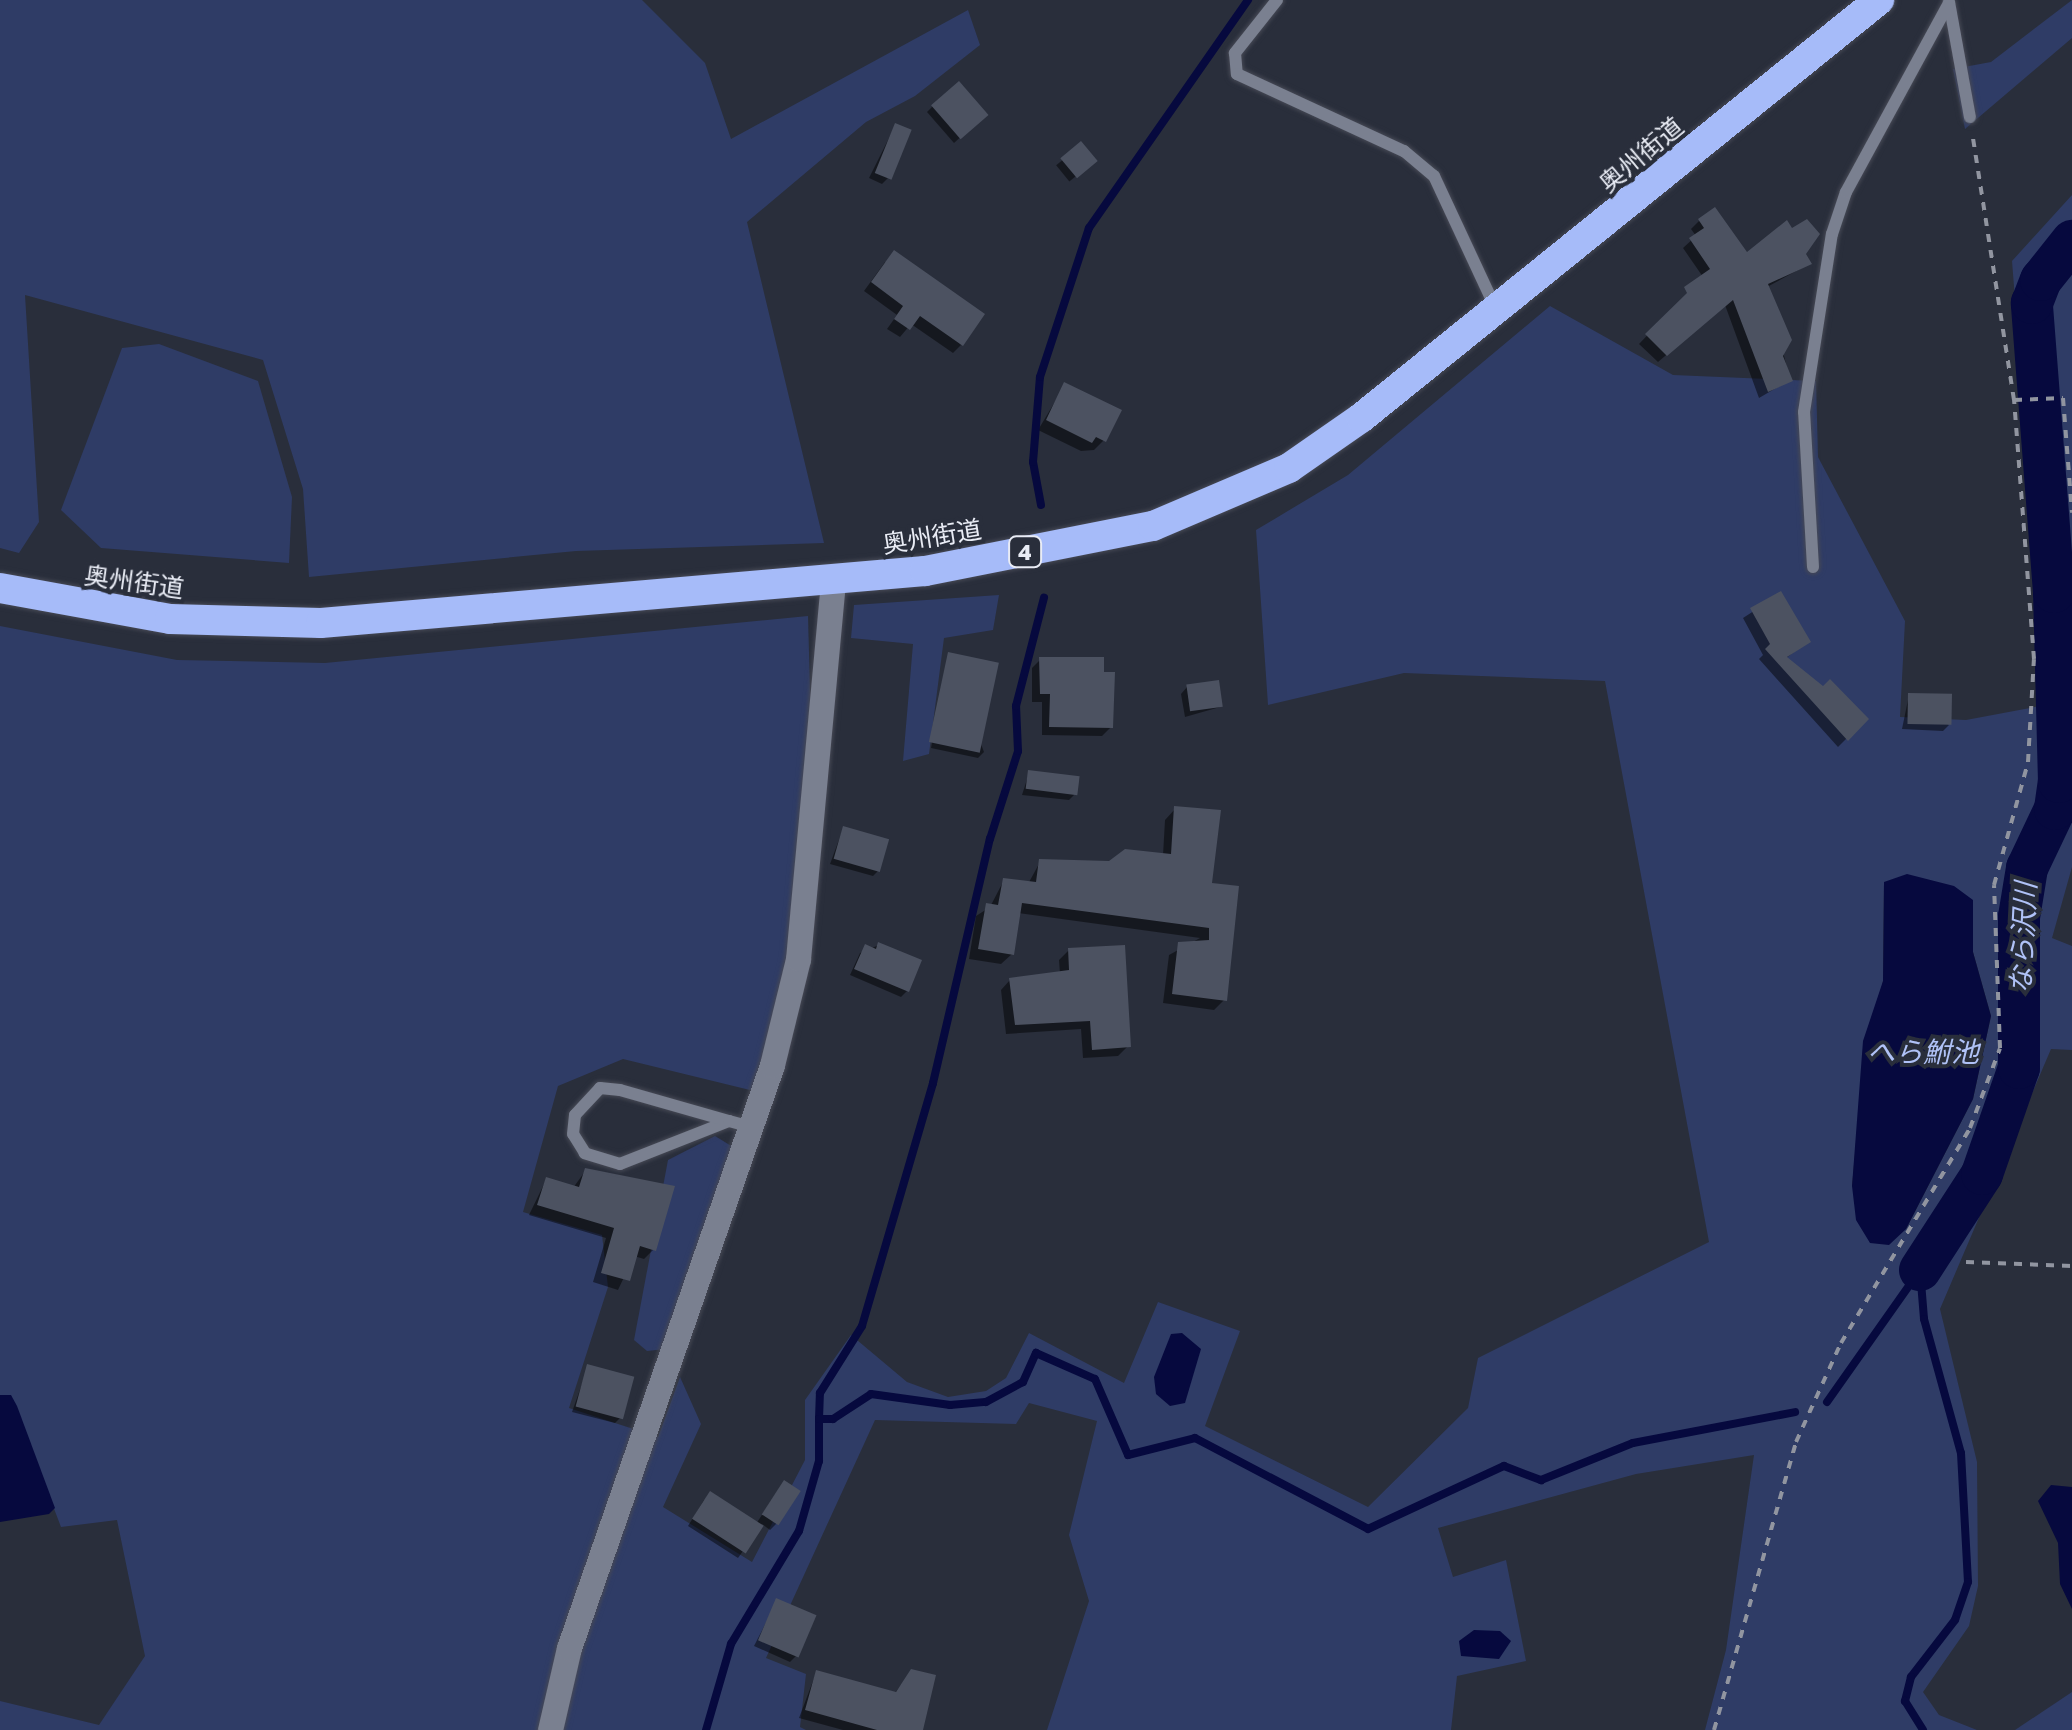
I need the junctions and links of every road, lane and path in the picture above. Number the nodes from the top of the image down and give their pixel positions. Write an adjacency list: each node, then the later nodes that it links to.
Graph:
1 (1277, 0): 5 (lane)
2 (1879, 0): 5 (highway, 奥州街道 / 4)
3 (1949, 2): 4 (lane); 8 (lane)
4 (1970, 117): 6 (path)
5 (1497, 312): 9 (highway, 奥州街道 / 4)
6 (2014, 400): 7 (path); 15 (path)
7 (2072, 513)
8 (1813, 567)
9 (834, 581): 10 (highway, 奥州街道 / 4); 11 (street)
10 (0, 588)
11 (740, 1124): 11 (lane); 14 (street)
12 (1966, 1262): 13 (path)
13 (2072, 1266)
14 (550, 1730)
15 (1714, 1730)

